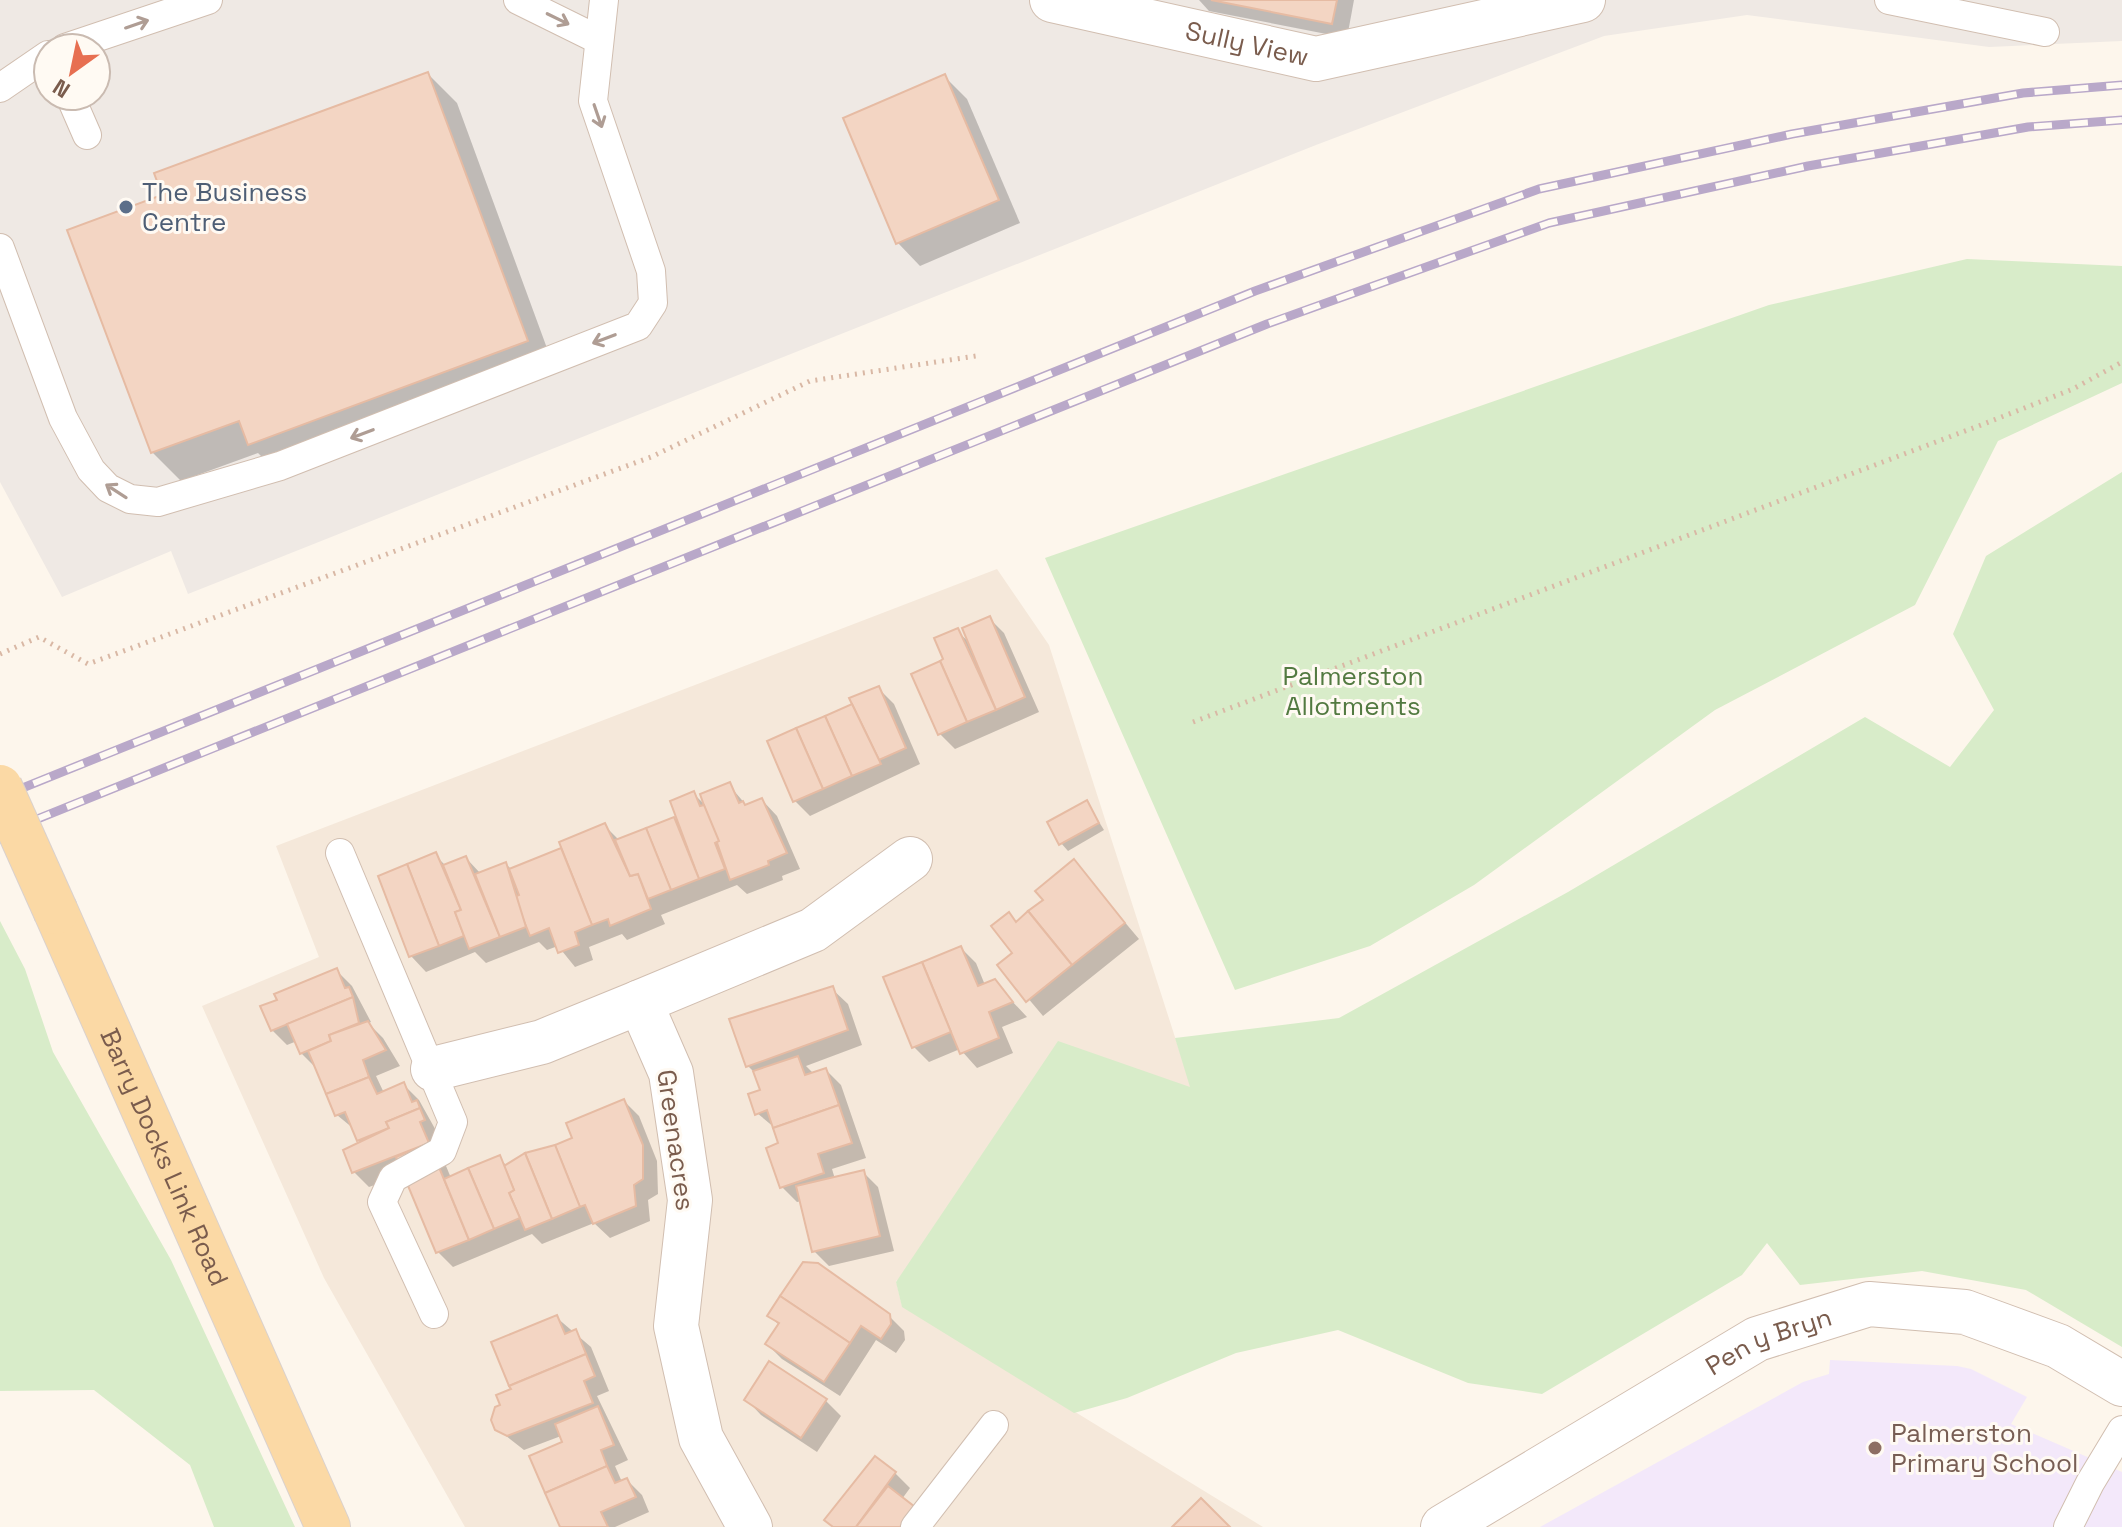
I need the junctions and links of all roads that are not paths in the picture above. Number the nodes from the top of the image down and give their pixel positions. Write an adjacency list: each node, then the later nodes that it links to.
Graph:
1 (208, 0): 7 (lane, one-way to 1)
2 (518, 0): 9 (lane, one-way to 9)
3 (604, 0): 9 (lane)
4 (1052, 0): 5 (street, Sully View)
5 (1583, 0)
6 (1889, 0): 8 (lane)
7 (112, 32)
8 (2045, 32)
9 (597, 39): 14 (lane, one-way to 14)
10 (32, 66): 11 (lane)
11 (0, 88)
12 (77, 112): 13 (lane)
13 (87, 135)
14 (0, 248)
15 (0, 787): 24 (main road, Barry Docks Link Road, bridge)
16 (340, 853): 19 (lane)
17 (910, 859): 18 (street)
18 (640, 1002): 19 (street); 25 (street, Greenacres)
19 (433, 1069): 20 (lane)
20 (434, 1314)
21 (2122, 1384): 27 (street, Pen y Bryn)
22 (994, 1425): 26 (lane)
23 (2122, 1430): 28 (lane)
24 (328, 1527)
25 (750, 1527)
26 (915, 1527)
27 (1443, 1527)
28 (2068, 1527)

